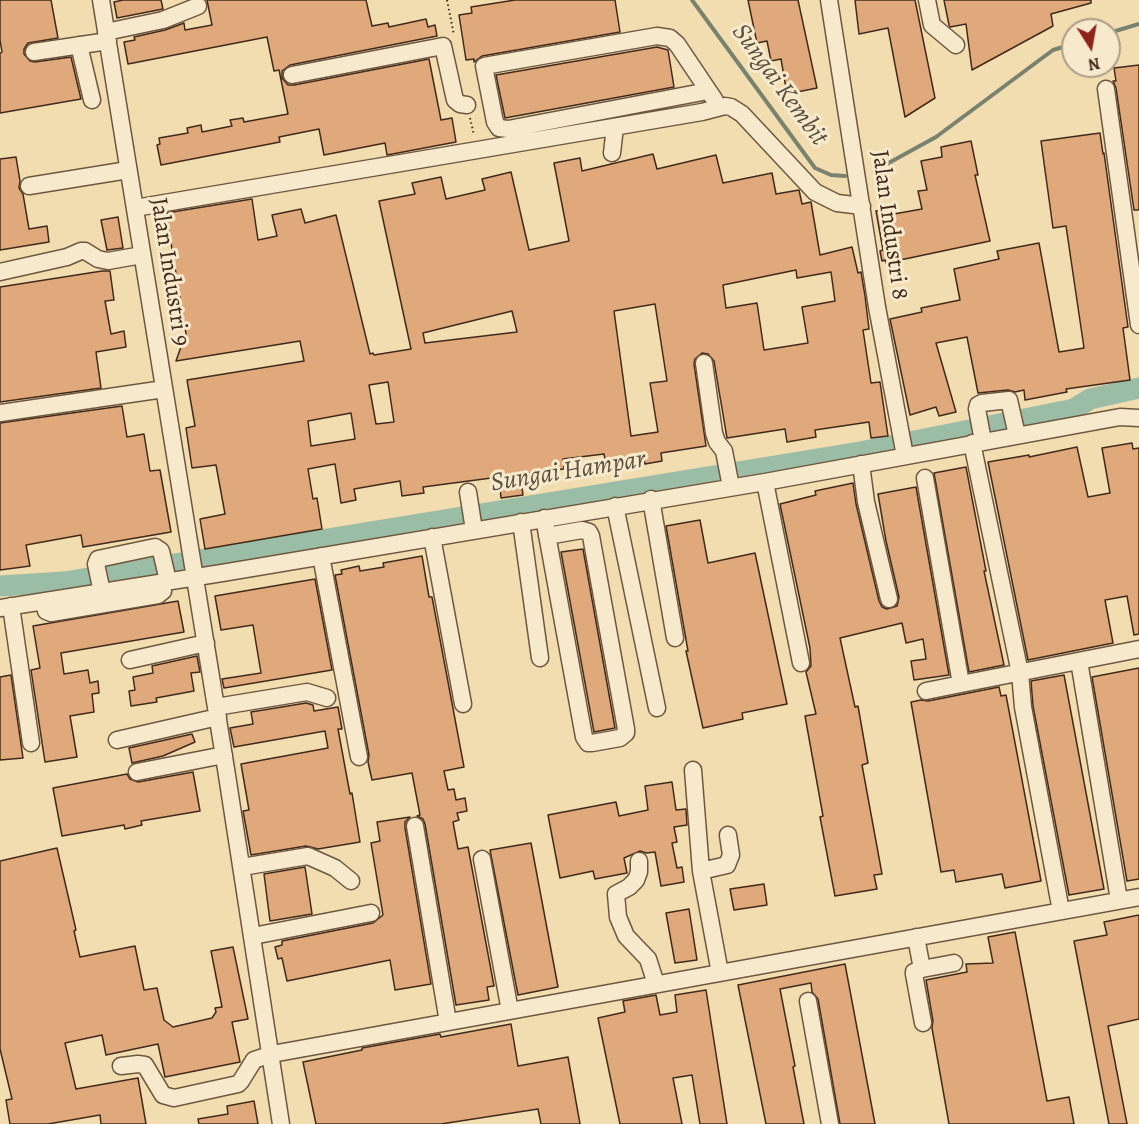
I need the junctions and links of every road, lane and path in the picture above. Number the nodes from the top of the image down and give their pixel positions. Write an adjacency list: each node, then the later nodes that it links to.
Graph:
1 (101, 0): 5 (street, Jalan Industri 9)
2 (829, 0): 19 (street, Jalan Industri 8)
3 (927, 0): 7 (street)
4 (198, 6): 5 (street)
5 (107, 36): 6 (street); 17 (street, Jalan Industri 9)
6 (79, 45): 8 (street); 12 (street)
7 (956, 45)
8 (34, 52)
9 (292, 75): 13 (street)
10 (1106, 88): 23 (street)
11 (708, 91): 11 (street); 14 (street)
12 (92, 100)
13 (467, 105)
14 (718, 107): 15 (street); 19 (street)
15 (615, 127): 16 (street); 20 (street)
16 (612, 153)
17 (129, 170): 18 (street); 20 (street, Jalan Industri 9)
18 (29, 186)
19 (862, 206): 30 (street, Jalan Industri 8)
20 (135, 208): 21 (street, Jalan Industri 9)
21 (142, 255): 22 (street); 25 (street, Jalan Industri 9)
22 (0, 272)
23 (1139, 324)
24 (704, 363): 32 (street)
25 (164, 389): 26 (street); 45 (street, Jalan Industri 9)
26 (0, 413)
27 (1139, 418): 28 (street)
28 (1015, 425): 29 (street); 29 (street)
29 (979, 434): 30 (street); 57 (street)
30 (903, 448): 31 (street)
31 (861, 464): 34 (street); 47 (street)
32 (729, 478): 34 (street); 36 (street)
33 (925, 478): 58 (street)
34 (765, 482): 56 (street)
35 (468, 492): 39 (street)
36 (651, 499): 37 (street); 50 (street)
37 (615, 506): 38 (street); 62 (street)
38 (544, 518): 40 (street); 41 (street)
39 (473, 522): 40 (street); 42 (street)
40 (521, 522): 53 (street)
41 (547, 536): 41 (street)
42 (432, 537): 43 (street); 61 (street)
43 (321, 556): 45 (street); 67 (street)
44 (165, 573): 45 (street); 46 (street); 46 (street); 48 (street)
45 (194, 574): 51 (street, Jalan Industri 9)
46 (100, 583): 48 (street)
47 (889, 599)
48 (44, 601): 49 (street)
49 (5, 607): 65 (street)
50 (675, 638)
51 (206, 643): 54 (street); 63 (street, Jalan Industri 9)
52 (1139, 649): 55 (street)
53 (540, 658)
54 (130, 660)
55 (1079, 661): 57 (street); 78 (street)
56 (801, 663)
57 (1020, 674): 58 (street); 79 (street)
58 (962, 684): 59 (street)
59 (926, 691)
60 (327, 698): 63 (street)
61 (463, 704)
62 (657, 708)
63 (217, 712): 64 (street); 66 (street, Jalan Industri 9)
64 (117, 740)
65 (31, 743)
66 (224, 755): 69 (street); 74 (street, Jalan Industri 9)
67 (359, 758)
68 (693, 770): 75 (street)
69 (137, 772)
70 (415, 826): 89 (street)
71 (728, 835): 75 (street)
72 (482, 859): 88 (street)
73 (639, 861): 86 (street)
74 (242, 867): 76 (street); 81 (street, Jalan Industri 9)
75 (701, 871): 85 (street)
76 (351, 881)
77 (1139, 897): 78 (street)
78 (1119, 900): 79 (street)
79 (1061, 911): 82 (street)
80 (370, 913): 81 (street)
81 (253, 936): 91 (street, Jalan Industri 9)
82 (916, 937): 84 (street); 85 (street)
83 (954, 963): 84 (street)
84 (922, 969): 90 (street)
85 (720, 973): 86 (street)
86 (656, 984): 88 (street)
87 (808, 1001): 94 (street)
88 (510, 1011): 89 (street)
89 (448, 1022): 91 (street)
90 (923, 1023)
91 (272, 1054): 92 (street); 93 (street, Jalan Industri 9)
92 (121, 1066)
93 (281, 1124)
94 (830, 1124)

